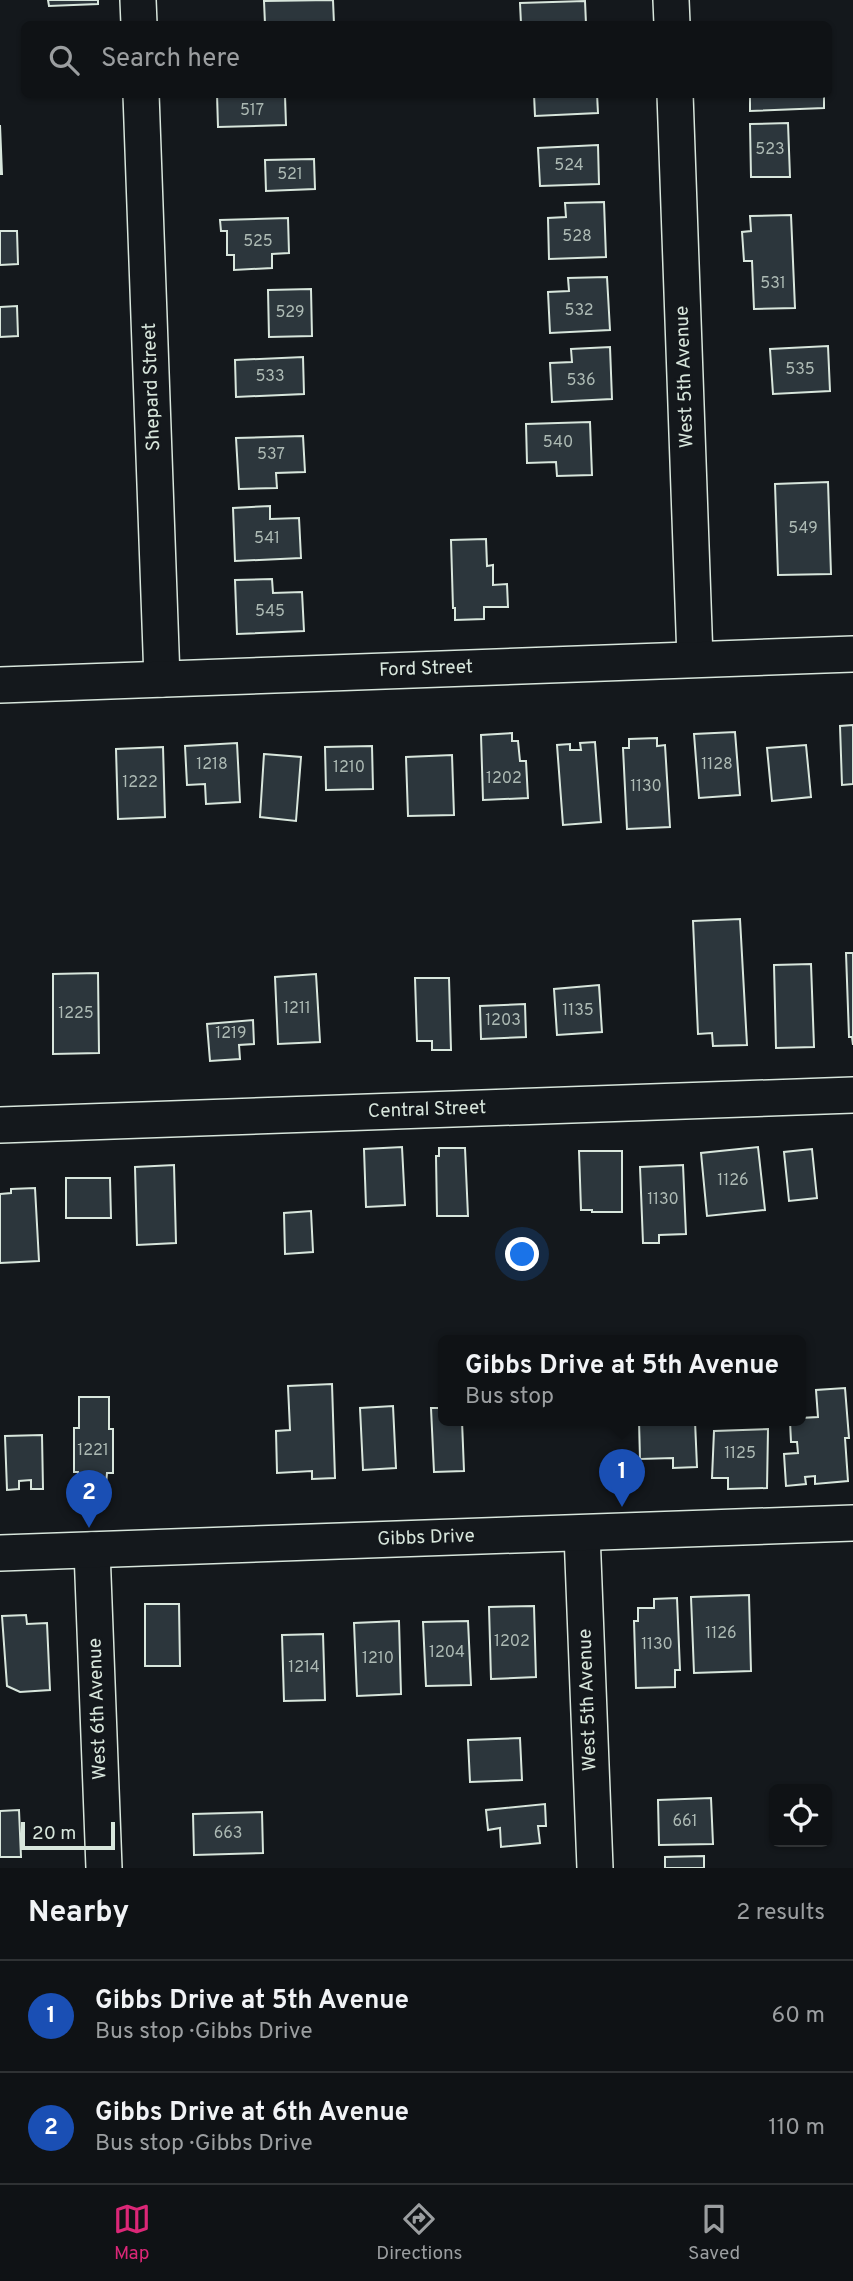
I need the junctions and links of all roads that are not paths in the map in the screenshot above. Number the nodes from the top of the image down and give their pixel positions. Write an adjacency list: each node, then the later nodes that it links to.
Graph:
1 (138, 0): 3 (street)
2 (671, 0): 4 (street)
3 (139, 21)
4 (672, 21)
5 (141, 98): 9 (street, Shepard Street)
6 (675, 98): 8 (street, West 5th Avenue)
7 (853, 654): 8 (street, Ford Street)
8 (695, 659): 9 (street, Ford Street)
9 (162, 679): 10 (street, Ford Street)
10 (0, 685)
11 (853, 1095): 12 (street, Central Street)
12 (0, 1125)
13 (853, 1523): 14 (street, Gibbs Drive)
14 (582, 1532): 15 (street, Gibbs Drive); 18 (street, West 5th Avenue)
15 (92, 1550): 16 (street, Gibbs Drive); 17 (street, West 6th Avenue)
16 (0, 1553)
17 (104, 1868)
18 (595, 1868)

